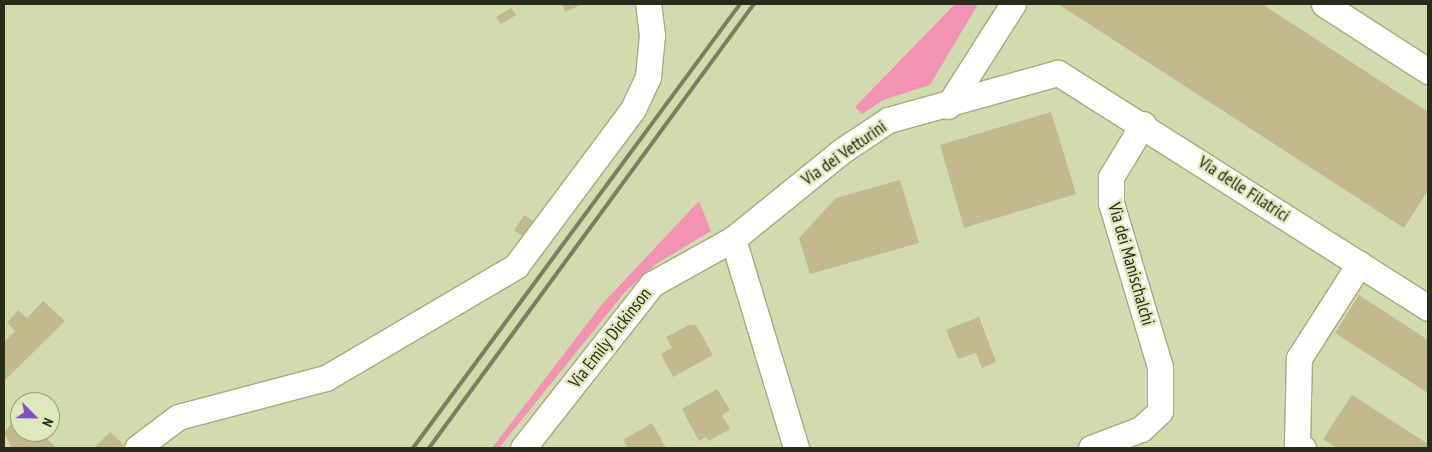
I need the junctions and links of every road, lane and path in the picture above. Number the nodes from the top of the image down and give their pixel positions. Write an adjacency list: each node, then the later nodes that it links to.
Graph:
1 (648, 4): 11 (street)
2 (1013, 4): 6 (street)
3 (1324, 4): 4 (street)
4 (1428, 71)
5 (1058, 73): 6 (street, Via dei Vetturini); 7 (street, Via delle Filatrici)
6 (948, 106): 8 (street, Via dei Vetturini)
7 (1143, 124): 9 (street, Via delle Filatrici); 14 (street, Via dei Manischalchi)
8 (733, 239): 12 (street, Via Emily Dickinson); 13 (street)
9 (1359, 264): 10 (street, Via delle Filatrici); 15 (street)
10 (1428, 308)
11 (137, 448)
12 (523, 448)
13 (796, 448)
14 (1091, 448)
15 (1303, 448)

